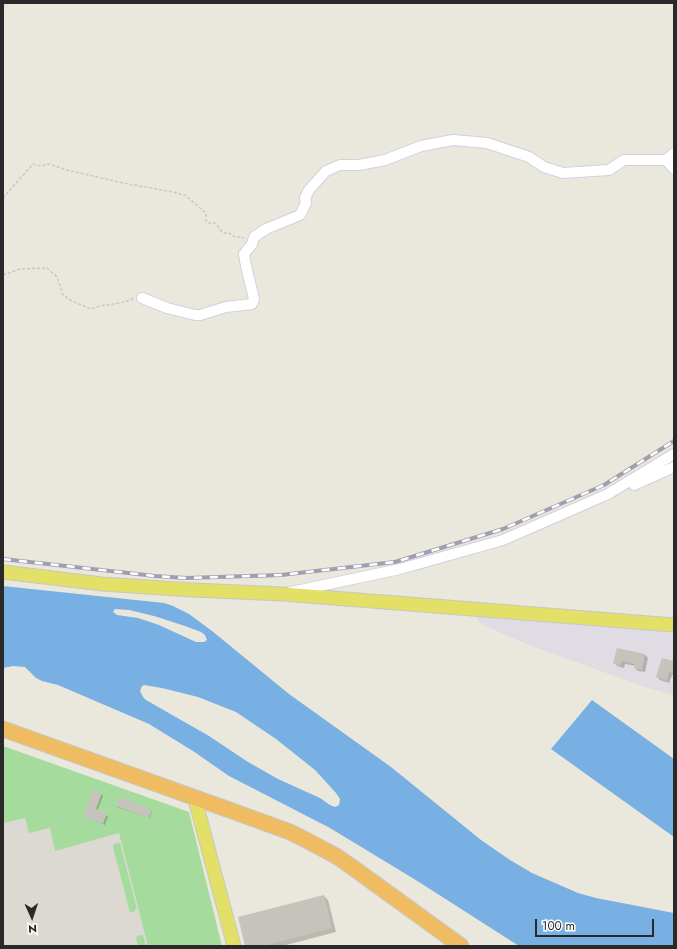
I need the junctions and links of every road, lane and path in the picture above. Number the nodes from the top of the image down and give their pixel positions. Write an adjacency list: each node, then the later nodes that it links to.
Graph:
1 (670, 156): 2 (street); 4 (street)
2 (674, 169)
3 (3, 198): 4 (path)
4 (252, 244): 6 (street)
5 (3, 275): 6 (path)
6 (142, 298)
7 (674, 454): 9 (street)
8 (674, 467): 9 (street)
9 (608, 494): 11 (street)
10 (3, 572): 11 (main road)
11 (283, 594): 12 (main road)
12 (674, 625)
13 (3, 729): 14 (highway)
14 (195, 799): 15 (main road); 16 (highway)
15 (234, 946)
16 (461, 946)

